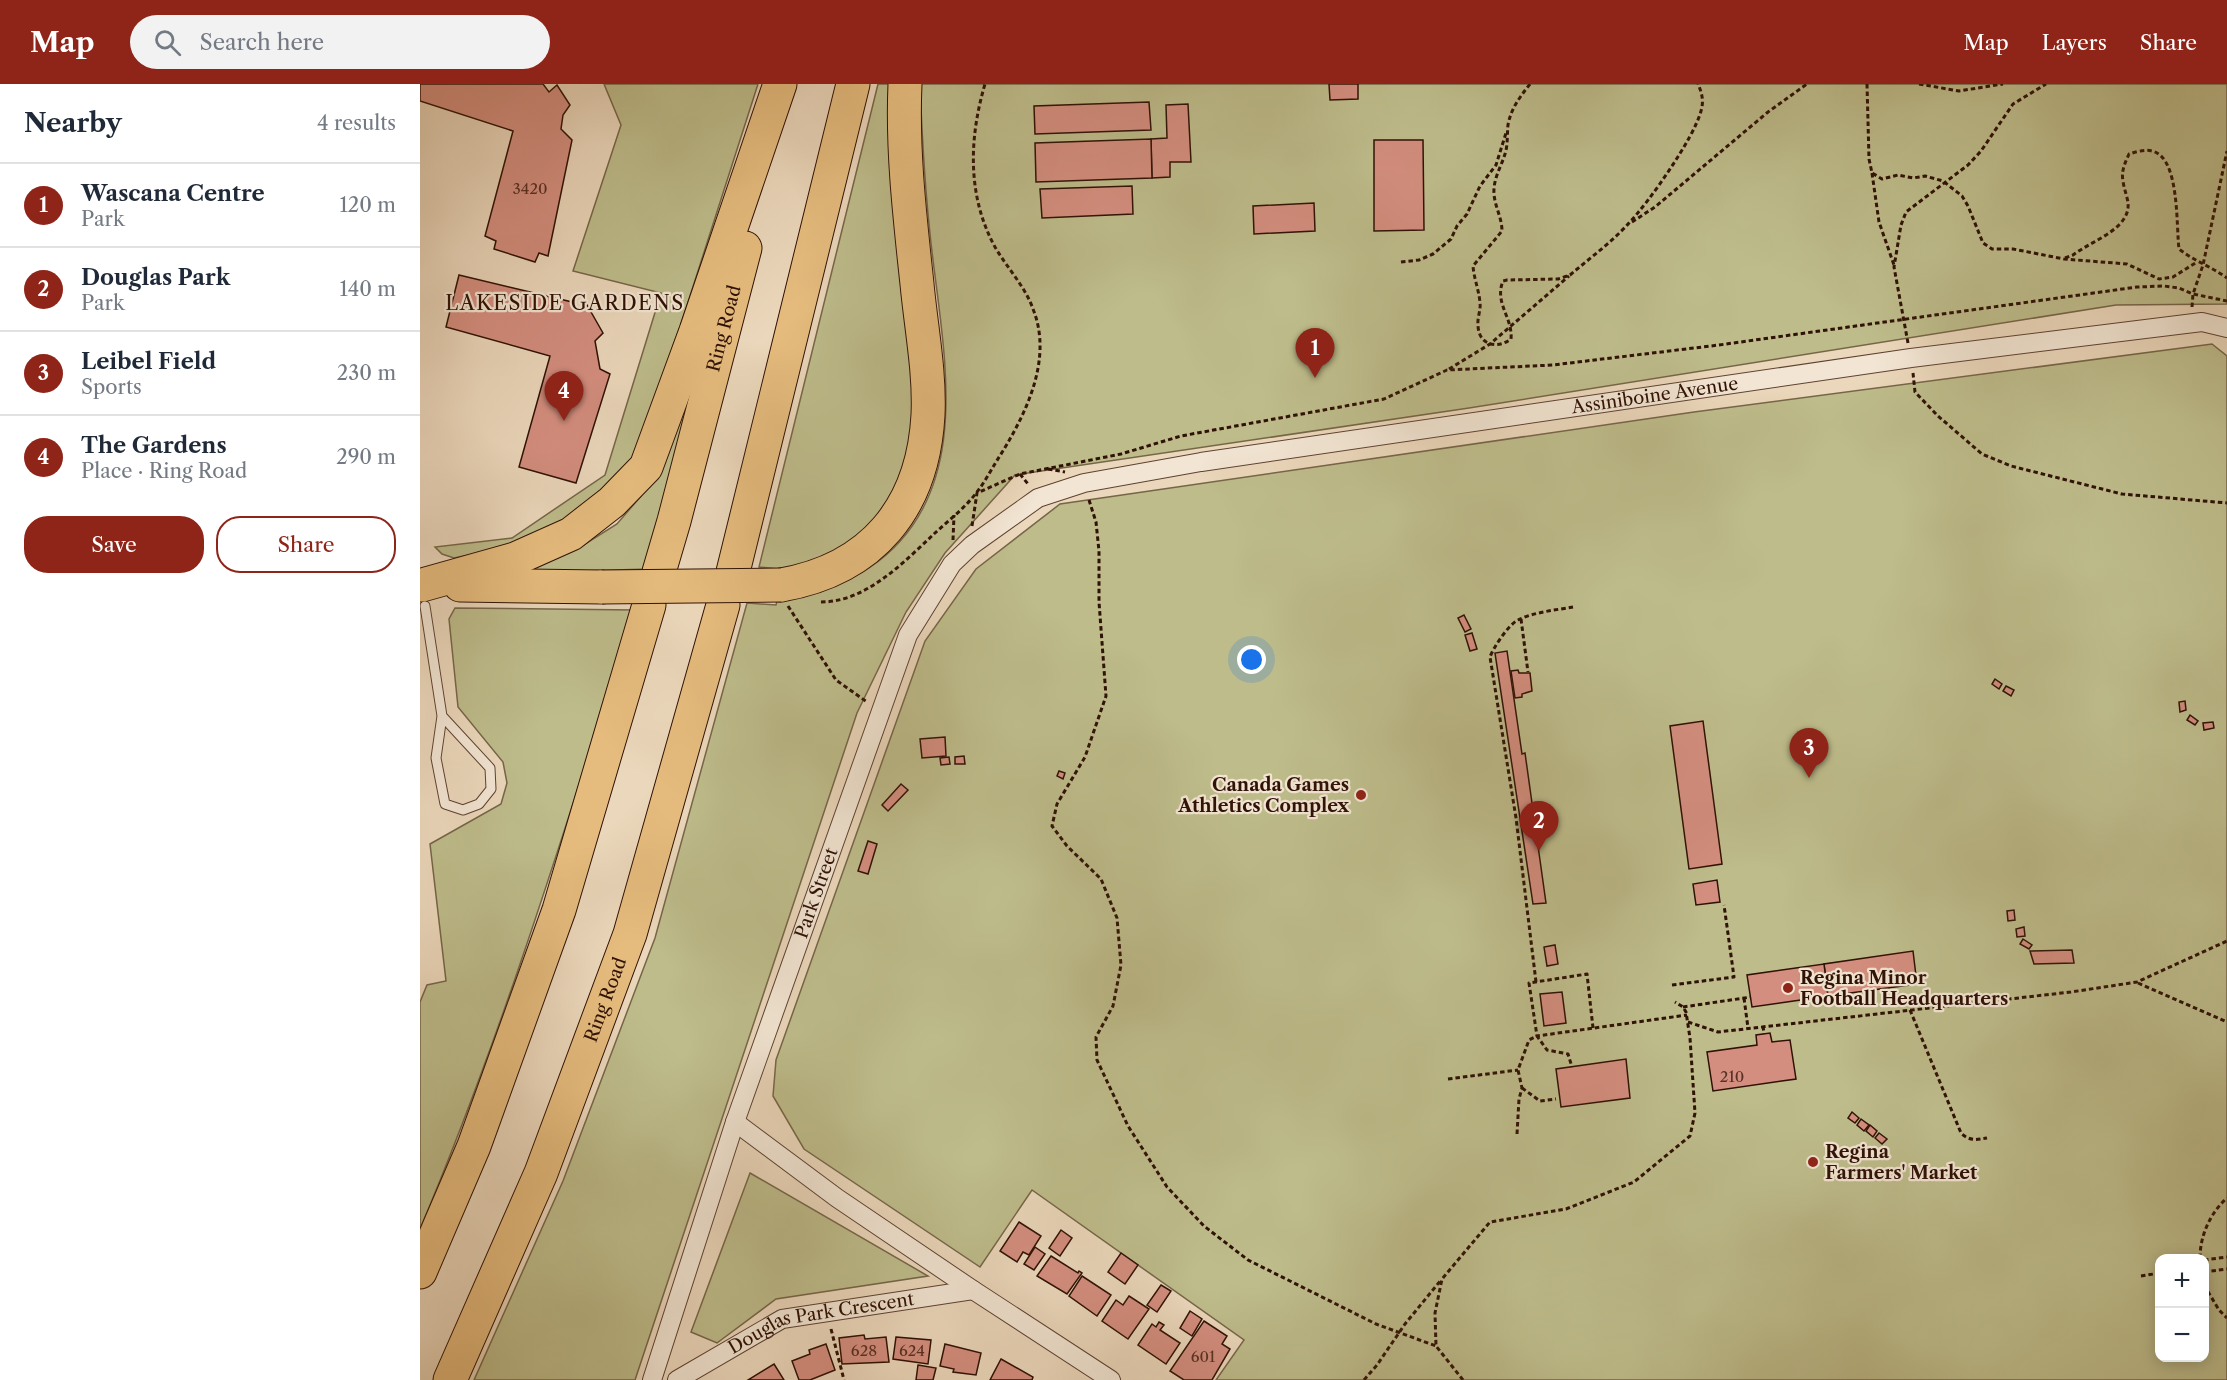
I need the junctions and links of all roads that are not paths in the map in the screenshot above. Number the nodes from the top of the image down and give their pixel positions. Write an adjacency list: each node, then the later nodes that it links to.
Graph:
1 (780, 84): 9 (highway)
2 (787, 84): 7 (highway, Ring Road)
3 (853, 84): 8 (highway)
4 (905, 84): 9 (highway, bridge)
5 (2227, 328): 6 (street, Assiniboine Avenue)
6 (1084, 483): 13 (street, Park Street)
7 (659, 572)
8 (733, 572)
9 (423, 586): 12 (lane)
10 (649, 605): 14 (highway)
11 (723, 605): 16 (highway, Ring Road)
12 (442, 716): 12 (lane)
13 (735, 1122): 15 (street); 17 (street, Park Street)
14 (420, 1272)
15 (973, 1290): 18 (street, Douglas Park Crescent); 19 (street)
16 (450, 1380)
17 (652, 1380)
18 (677, 1380)
19 (1112, 1380)

